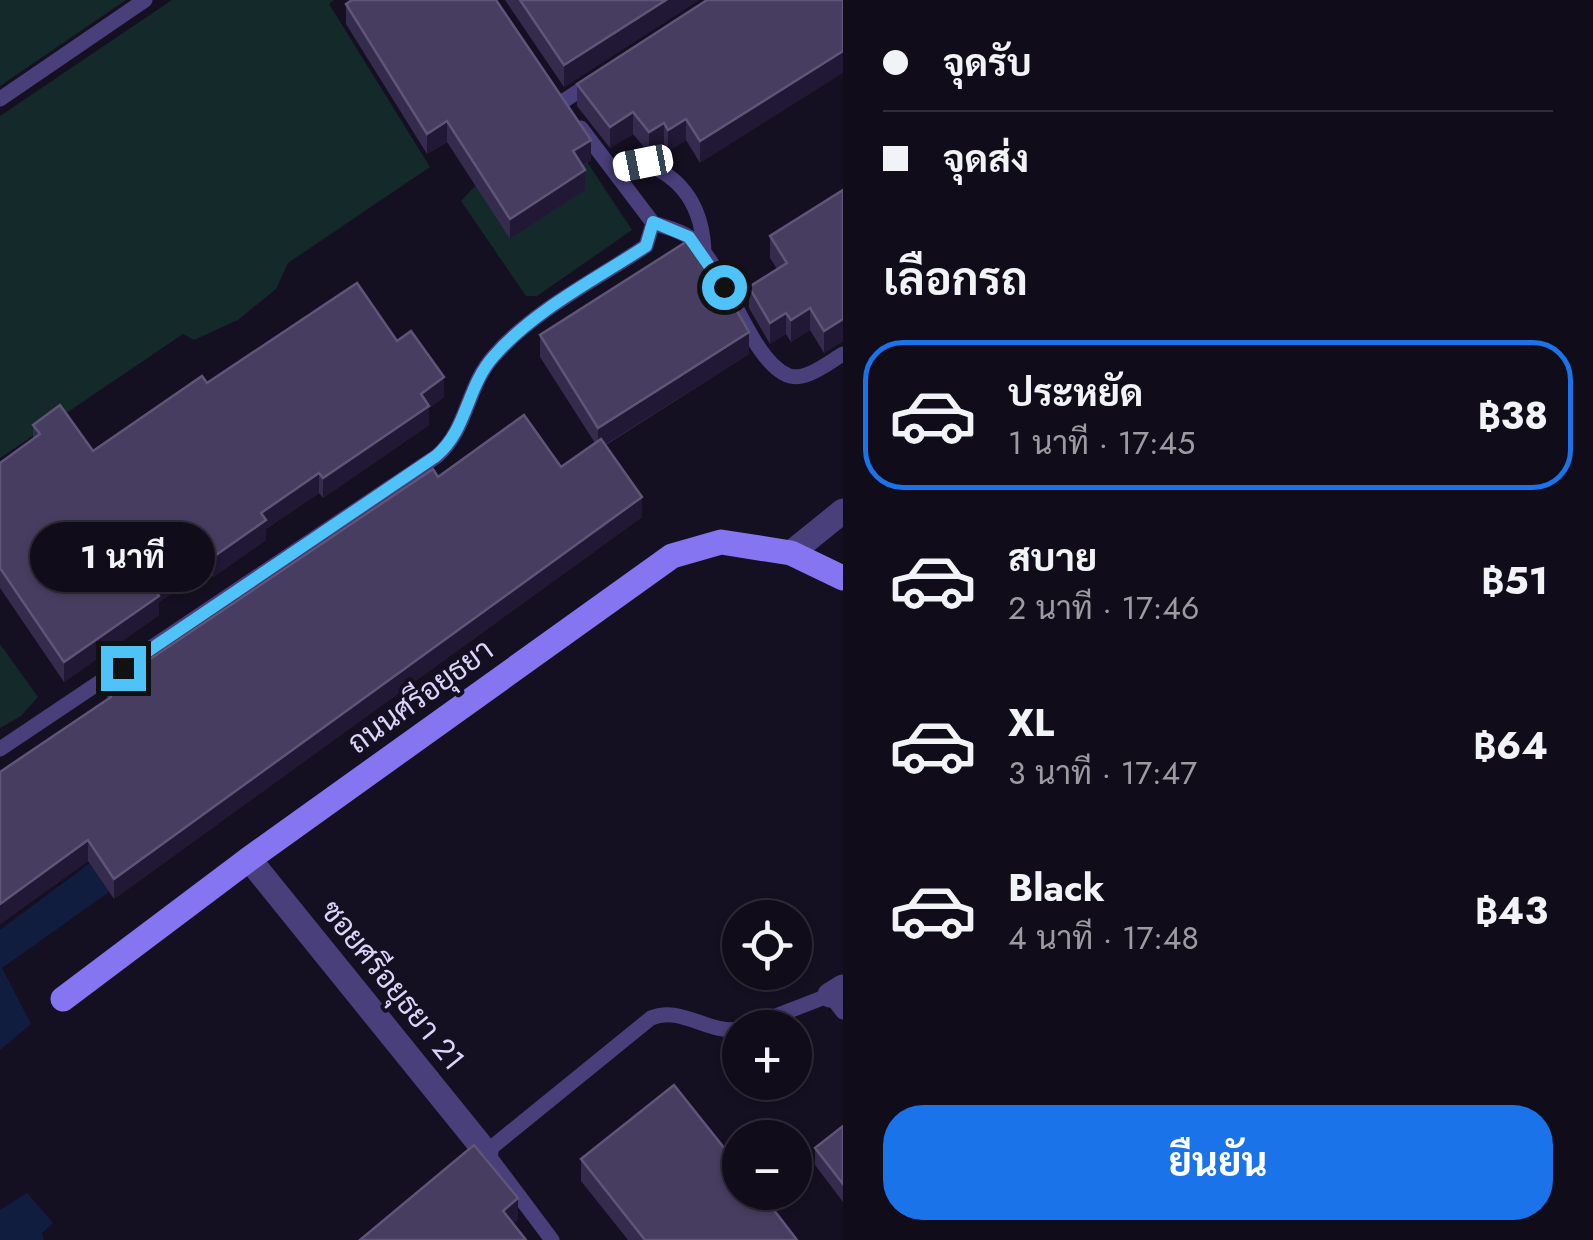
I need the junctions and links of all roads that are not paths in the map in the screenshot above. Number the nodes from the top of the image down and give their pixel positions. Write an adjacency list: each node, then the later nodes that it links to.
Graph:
1 (145, 0): 3 (lane)
2 (609, 72): 4 (lane)
3 (0, 99)
4 (612, 169): 5 (lane); 6 (lane)
5 (653, 222): 6 (lane); 11 (lane)
6 (704, 252): 7 (lane)
7 (843, 354)
8 (843, 510): 9 (street)
9 (791, 553): 10 (street, ถนนศรีอยุธยา); 12 (street, ถนนศรีอยุธยา)
10 (843, 578)
11 (0, 748)
12 (250, 859): 14 (street, ถนนศรีอยุธยา); 17 (street, ซอยศรีอยุธยา 21)
13 (839, 998): 15 (lane)
14 (63, 1000)
15 (800, 1010)
16 (722, 1029): 17 (lane)
17 (486, 1152): 18 (lane)
18 (552, 1240)

